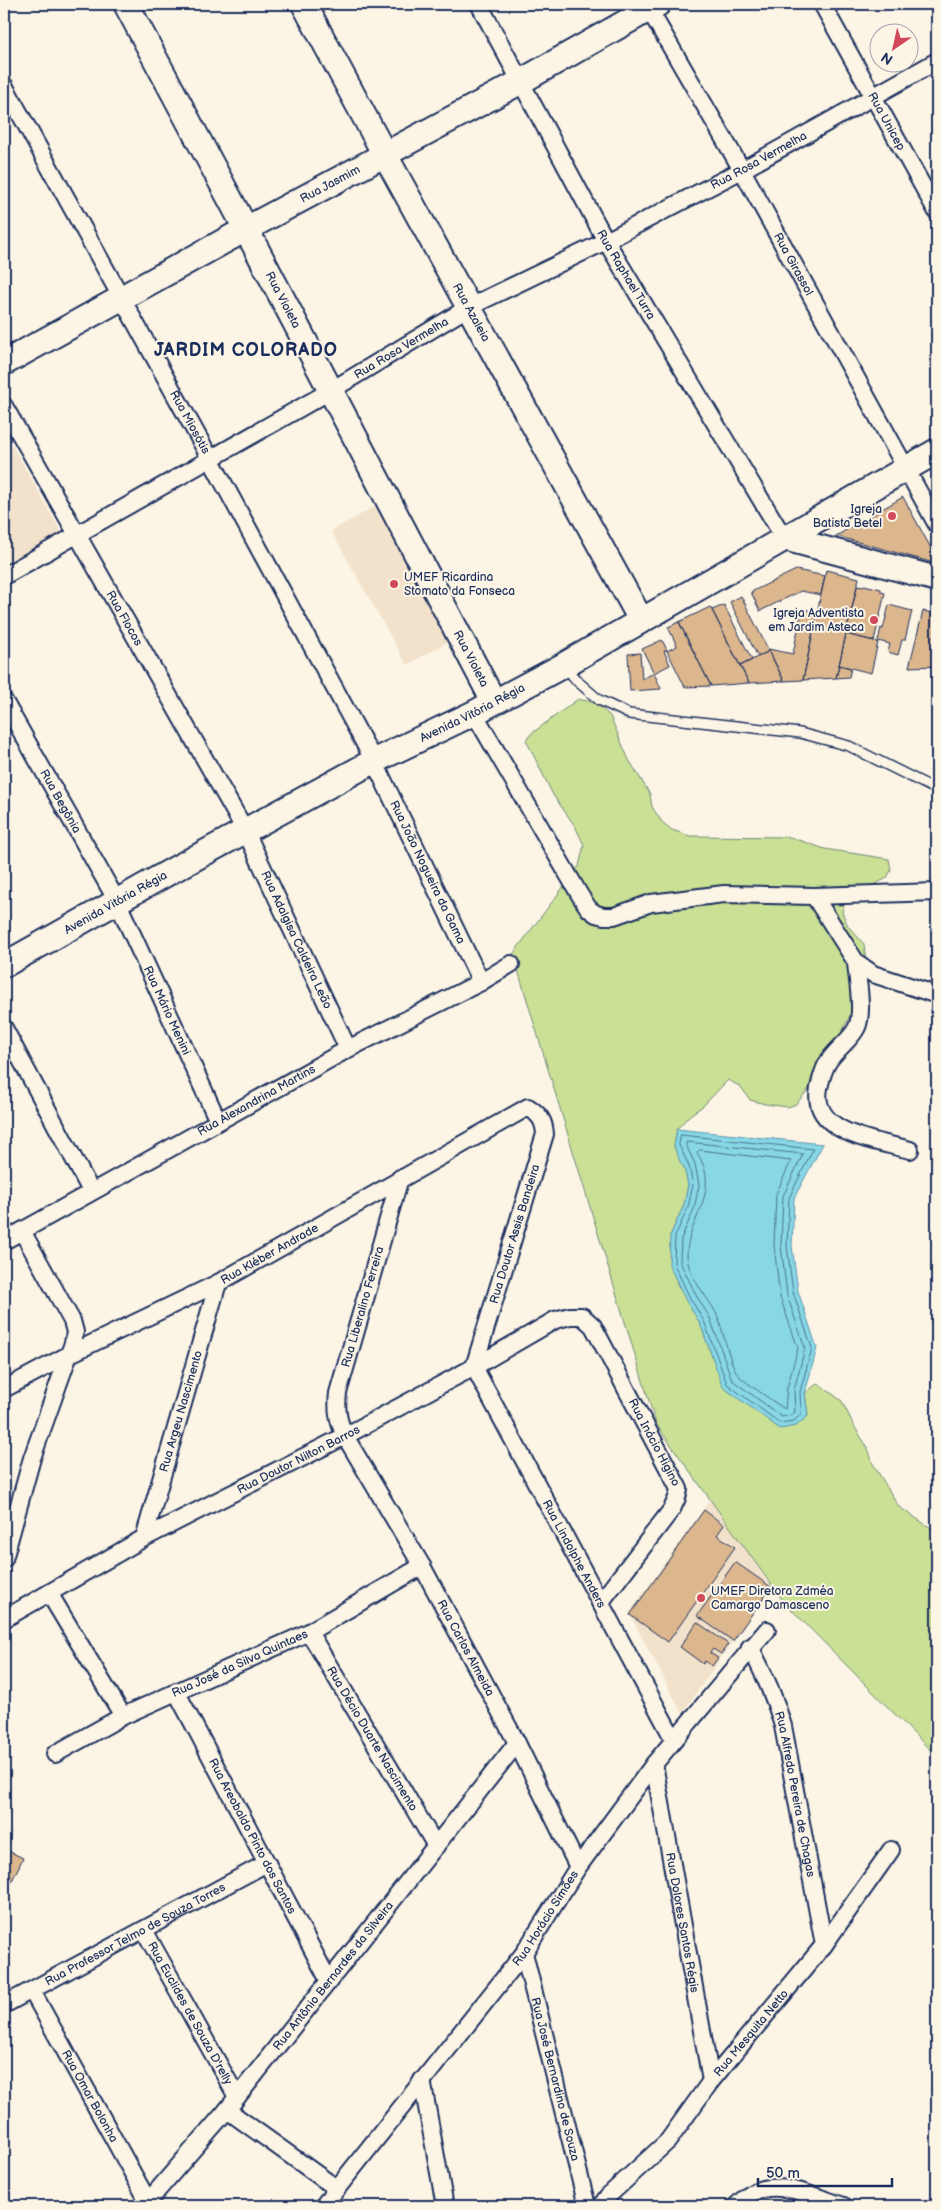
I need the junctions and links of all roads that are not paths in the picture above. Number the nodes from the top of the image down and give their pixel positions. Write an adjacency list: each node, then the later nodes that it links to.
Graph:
1 (126, 4): 13 (street, Rua Violeta)
2 (304, 4): 10 (street, Rua Azaleia)
3 (479, 4): 7 (street, Rua Raphael Turra)
4 (822, 4): 9 (street, Rua Unicep)
5 (651, 5): 7 (street, Rua Jasmim); 11 (street, Rua Girassol)
6 (937, 61): 9 (street, Rua Rosa Vermelha)
7 (520, 82): 10 (street, Rua Jasmim); 14 (street, Rua Raphael Turra)
8 (4, 85): 15 (street, Rua Miosótis)
9 (873, 95): 11 (street, Rua Rosa Vermelha); 12 (street, Rua Unicep)
10 (385, 155): 13 (street, Rua Jasmim); 16 (street, Rua Azaleia)
11 (742, 170): 14 (street, Rua Rosa Vermelha); 22 (street, Rua Girassol)
12 (937, 212)
13 (246, 228): 15 (street, Rua Jasmim); 18 (street, Rua Violeta)
14 (606, 241): 16 (street, Rua Rosa Vermelha); 25 (street, Rua Raphael Turra)
15 (121, 297): 17 (street, Rua Jasmim); 21 (street, Rua Miosótis)
16 (469, 307): 18 (street, Rua Rosa Vermelha); 28 (street, Rua Azaleia)
17 (4, 363)
18 (330, 391): 21 (street, Rua Rosa Vermelha); 31 (street, Rua Violeta)
19 (4, 406): 24 (street, Rua Flocos)
20 (937, 451): 22 (street, Avenida Vitória Régia)
21 (211, 460): 24 (street, Rua Rosa Vermelha); 32 (street, Rua Miosótis)
22 (906, 468): 23 (street, Rua Girassol); 25 (street, Avenida Vitória Régia)
23 (937, 525)
24 (78, 536): 26 (street, Rua Rosa Vermelha); 34 (street, Rua Flocos)
25 (784, 538): 27 (street); 28 (street, Avenida Vitória Régia)
26 (4, 576)
27 (937, 579)
28 (641, 620): 29 (street, Avenida Vitória Régia)
29 (564, 665): 31 (street, Avenida Vitória Régia); 33 (lane)
30 (4, 702): 37 (street, Rua Begônia)
31 (484, 708): 32 (street, Avenida Vitória Régia); 36 (street)
32 (374, 761): 34 (street, Avenida Vitória Régia); 41 (street, Rua João Nogueira da Gama)
33 (937, 790)
34 (245, 830): 37 (street, Avenida Vitória Régia); 44 (street, Rua Adalgisa Caldeira Leão)
35 (937, 892): 36 (street)
36 (814, 896): 38 (street)
37 (117, 901): 40 (street, Avenida Vitória Régia); 46 (street, Rua Mário Menini)
38 (856, 962): 42 (street); 47 (street)
39 (511, 964): 41 (street, Rua Alexandrina Martins)
40 (4, 965)
41 (481, 982): 44 (street, Rua Alexandrina Martins)
42 (937, 996)
43 (4, 1028): 49 (street)
44 (348, 1049): 46 (street, Rua Alexandrina Martins)
45 (528, 1107): 48 (street, Rua Kléber Andrade); 55 (street, Rua Doutor Assis Bandeira)
46 (218, 1121): 49 (street, Rua Alexandrina Martins)
47 (910, 1150)
48 (400, 1178): 52 (street, Rua Kléber Andrade); 57 (street, Rua Liberalino Ferreira)
49 (91, 1191): 50 (street, Rua Alexandrina Martins)
50 (22, 1231): 51 (street, Rua Alexandrina Martins); 54 (street)
51 (4, 1241)
52 (218, 1284): 54 (street, Rua Kléber Andrade); 58 (street, Rua Argeu Nascimento)
53 (593, 1326): 55 (street, Rua Doutor Nilton Barros); 62 (street, Rua Inácio Higino)
54 (68, 1355): 56 (street, Rua Kléber Andrade); 59 (street)
55 (474, 1367): 57 (street, Rua Doutor Nilton Barros); 62 (street, Rua Lindolphe Anders)
56 (4, 1389)
57 (345, 1436): 58 (street, Rua Doutor Nilton Barros); 60 (street, Rua Carlos Almeida)
58 (144, 1538): 61 (street, Rua Doutor Nilton Barros)
59 (4, 1558)
60 (422, 1566): 65 (street, Rua José da Silva Quintaes); 70 (street, Rua Carlos Almeida)
61 (49, 1593): 63 (street, Rua Doutor Nilton Barros); 68 (street)
62 (600, 1602): 69 (street, Rua Lindolphe Anders)
63 (4, 1619)
64 (767, 1630): 66 (street, Rua Horácio Simões)
65 (309, 1632): 67 (street, Rua José da Silva Quintaes); 73 (street, Rua Décio Duarte Nascimento)
66 (750, 1647): 69 (street, Rua Horácio Simões); 78 (street, Rua Alfredo Pereira de Chagas)
67 (176, 1691): 68 (street, Rua José da Silva Quintaes); 75 (street, Rua Areobaldo Pinto dos Santos)
68 (123, 1716): 71 (street, Rua José da Silva Quintaes)
69 (674, 1740): 72 (street, Rua Horácio Simões)
70 (517, 1743): 73 (street, Rua Antônio Bernardes da Silveira); 76 (street, Rua Carlos Almeida)
71 (55, 1754)
72 (654, 1764): 76 (street, Rua Horácio Simões); 84 (street, Rua Dolores Santos Régis)
73 (436, 1846): 80 (street, Rua Antônio Bernardes da Silveira)
74 (891, 1850): 78 (street, Rua Mesquita Netto)
75 (267, 1863): 77 (street, Rua Professor Telmo de Souza Torres); 80 (street, Rua Areobaldo Pinto dos Santos)
76 (578, 1867): 79 (street, Rua Horácio Simões)
77 (144, 1930): 81 (street, Rua Professor Telmo de Souza Torres); 85 (street, Rua Euclides de Souza D'relly)
78 (824, 1946): 84 (street, Rua Mesquita Netto)
79 (524, 1953): 83 (street, Rua Horácio Simões); 91 (street, Rua José Bernardino de Souza)
80 (329, 1981): 85 (street, Rua Antônio Bernardes da Silveira)
81 (32, 1990): 82 (street, Rua Professor Telmo de Souza Torres); 88 (street, Rua Omar Bolonha)
82 (4, 2005)
83 (422, 2080): 87 (street, Rua Horácio Simões); 90 (street)
84 (711, 2081): 92 (street, Rua Mesquita Netto)
85 (237, 2097): 86 (street, Rua Antônio Bernardes da Silveira)
86 (227, 2110): 87 (street); 88 (street, Rua Antônio Bernardes da Silveira)
87 (336, 2188): 89 (street, Rua Horácio Simões)
88 (146, 2204)
89 (323, 2206)
90 (445, 2206)
91 (587, 2206)
92 (601, 2206)
93 (736, 2206): 94 (street)
94 (844, 2206)

